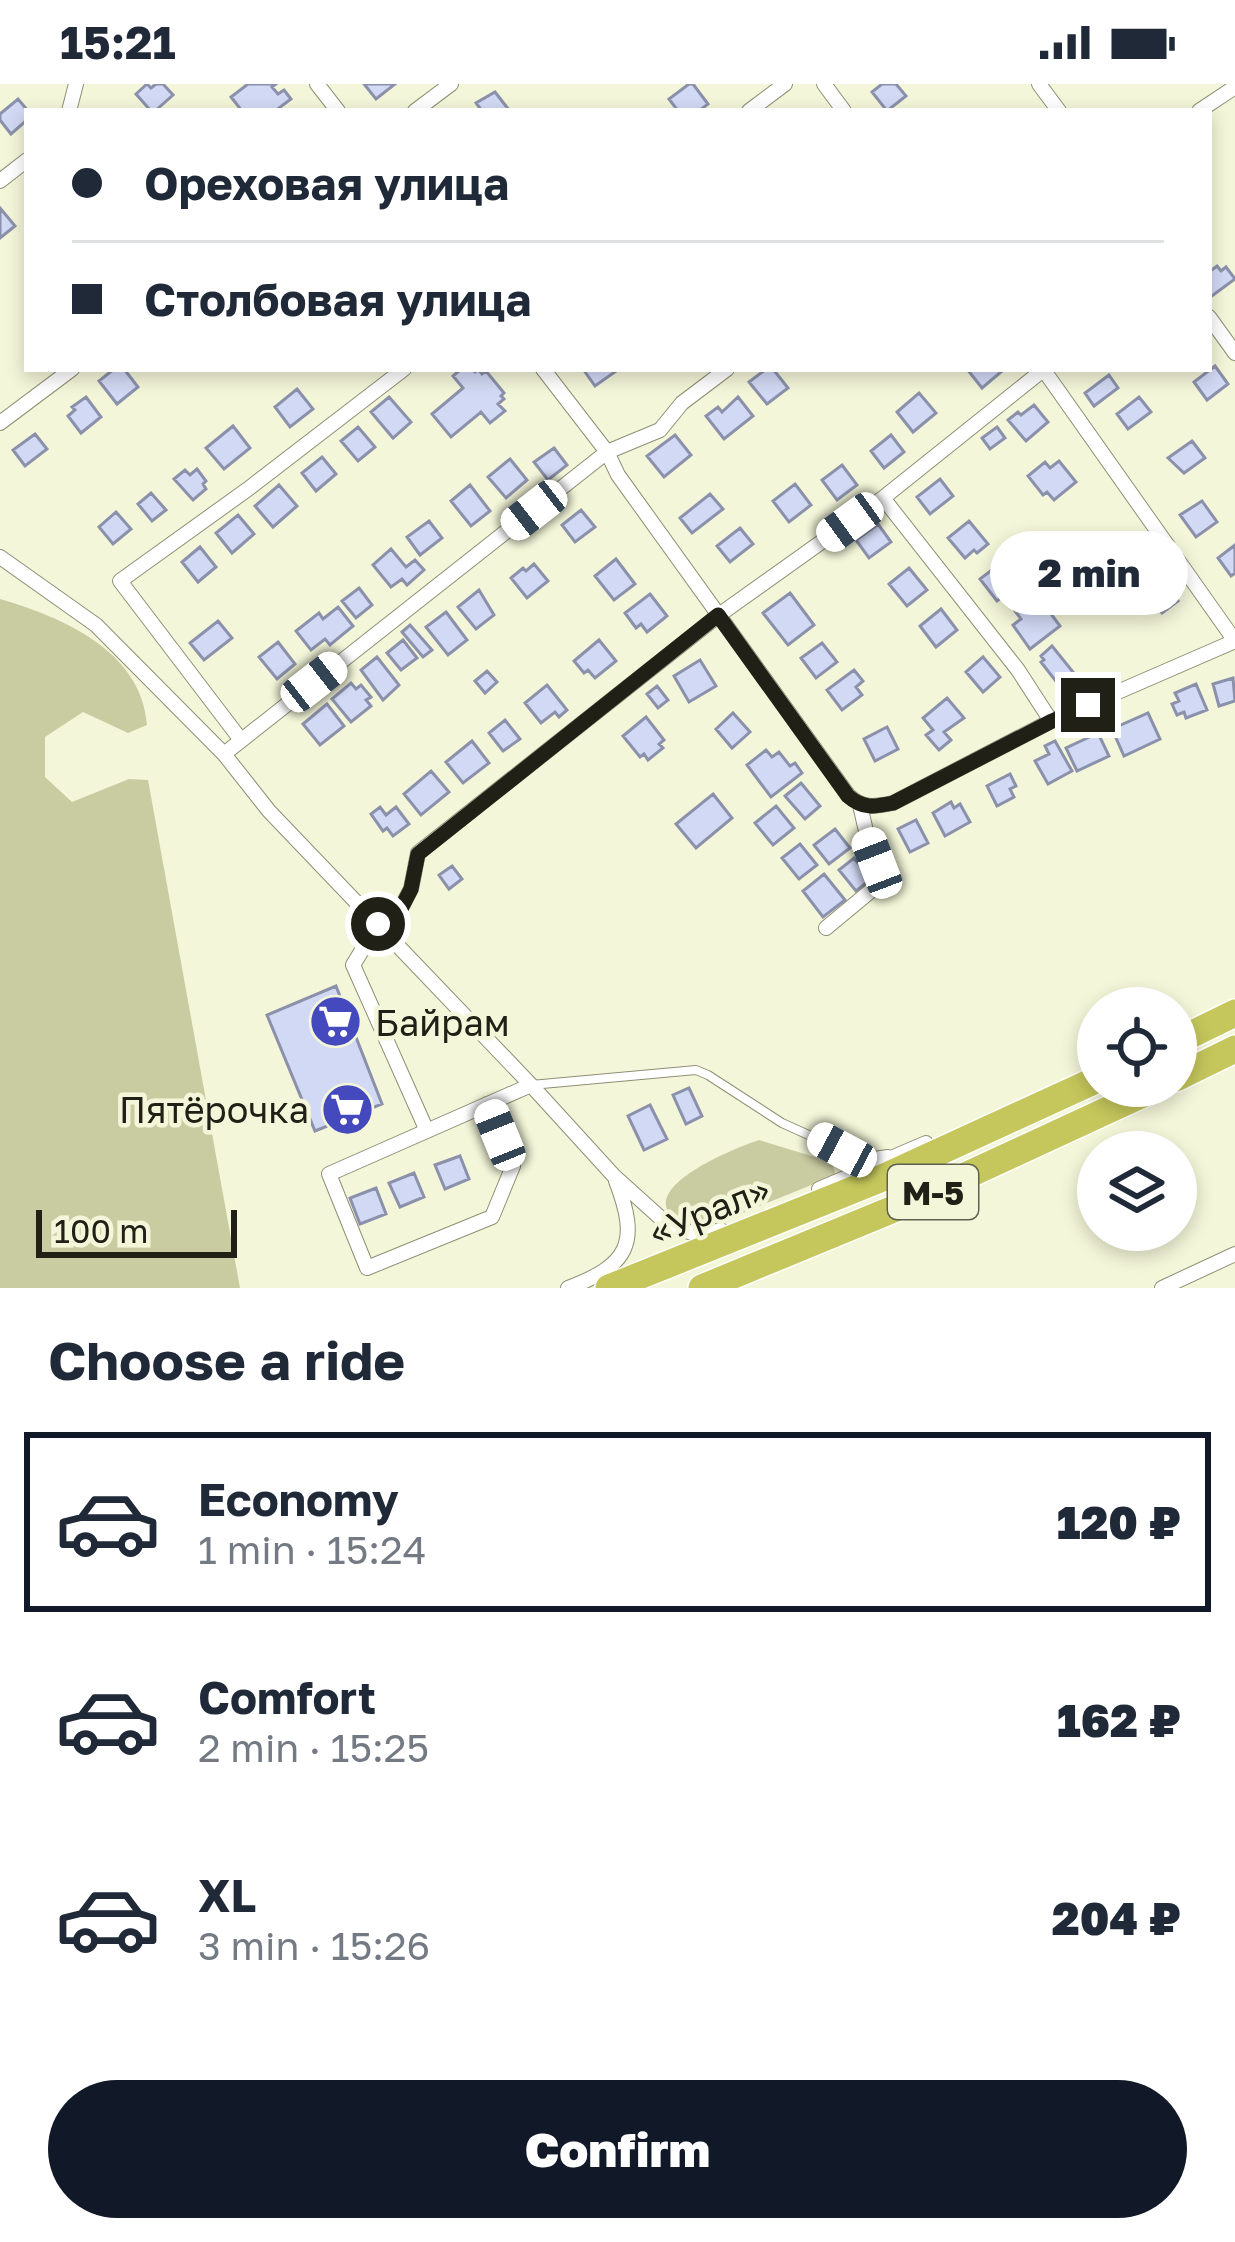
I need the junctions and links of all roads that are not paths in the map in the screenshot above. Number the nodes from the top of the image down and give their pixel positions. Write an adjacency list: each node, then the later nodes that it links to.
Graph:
1 (317, 84): 5 (street)
2 (451, 84): 6 (street)
3 (785, 84): 7 (street)
4 (1235, 85): 8 (street)
5 (336, 108)
6 (419, 108)
7 (753, 108)
8 (1203, 108)
9 (24, 162): 10 (street)
10 (0, 181)
11 (1212, 321): 12 (street)
12 (1235, 353)
13 (68, 372): 19 (street)
14 (400, 372): 26 (street)
15 (545, 372): 20 (street)
16 (723, 372): 20 (street)
17 (1039, 372): 21 (street)
18 (1045, 372): 24 (street)
19 (0, 423)
20 (608, 452): 23 (street); 26 (street)
21 (883, 499): 23 (street); 25 (street)
22 (0, 557): 27 (street)
23 (718, 615): 28 (street); 30 (street)
24 (1235, 641): 25 (street)
25 (1052, 721): 28 (street)
26 (241, 740): 27 (street)
27 (224, 754): 30 (street)
28 (860, 806): 29 (street)
29 (826, 928)
30 (383, 929): 36 (street); 40 (street)
31 (1230, 1015): 32 (highway)
32 (1197, 1030)
33 (1235, 1049): 34 (highway)
34 (1197, 1068)
35 (1077, 1075): 41 (street)
36 (531, 1084): 38 (street); 41 (lane); 42 (street)
37 (1077, 1089): 45 (highway, «Урал» / М-5)
38 (487, 1104): 40 (street); 40 (street)
39 (1115, 1107): 46 (highway, «Урал» / М-5)
40 (427, 1130)
41 (919, 1147): 42 (street)
42 (614, 1176): 44 (street)
43 (1235, 1253): 47 (street)
44 (568, 1288)
45 (609, 1288)
46 (702, 1288)
47 (1162, 1288)

